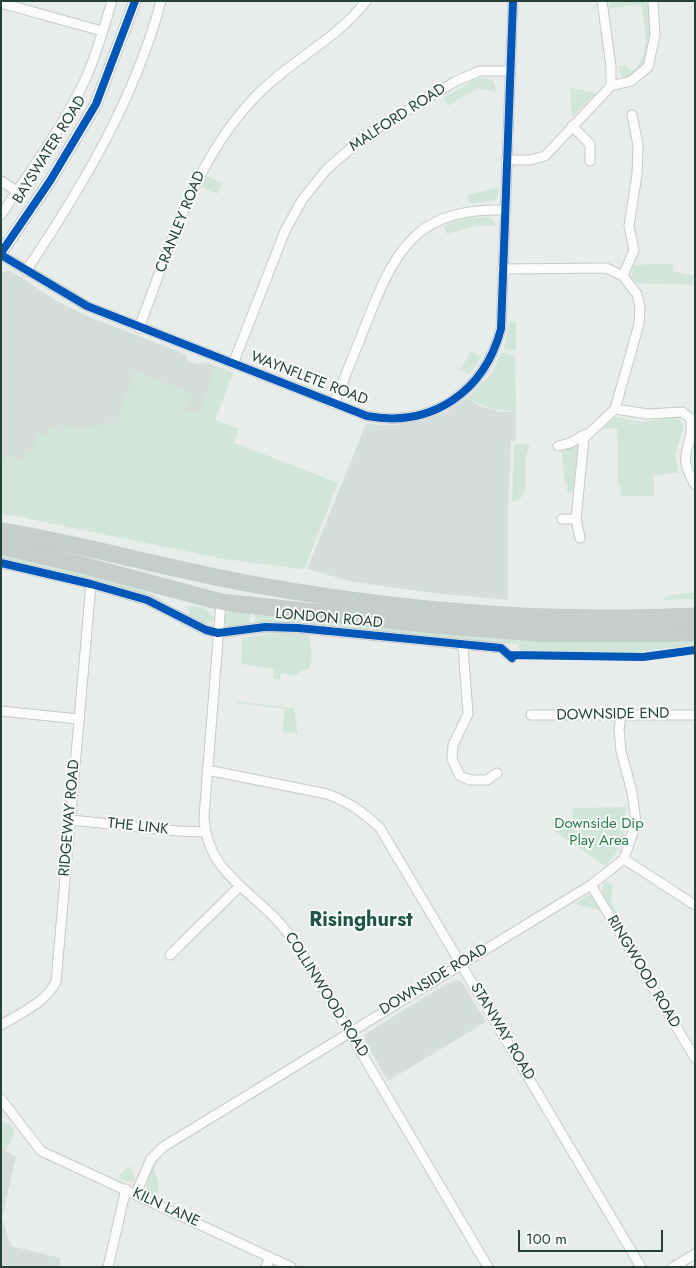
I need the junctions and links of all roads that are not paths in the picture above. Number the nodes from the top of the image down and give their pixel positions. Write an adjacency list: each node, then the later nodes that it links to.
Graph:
1 (112, 1): 9 (street, BAYSWATER ROAD)
2 (135, 1): 20 (street, BAYSWATER ROAD)
3 (162, 1): 22 (street)
4 (366, 1): 24 (street, CRANLEY ROAD)
5 (513, 1): 10 (street, WAYNFLETE ROAD)
6 (602, 1): 11 (street)
7 (653, 1): 11 (street)
8 (1, 3): 9 (street)
9 (102, 31): 17 (street, BAYSWATER ROAD)
10 (511, 71): 14 (street, WAYNFLETE ROAD); 25 (street, MALFORD ROAD)
11 (611, 86): 13 (street)
12 (632, 115): 23 (street)
13 (572, 126): 14 (street); 15 (street)
14 (506, 160): 18 (street, WAYNFLETE ROAD)
15 (590, 161)
16 (1, 181): 17 (street)
17 (17, 191): 19 (street, BAYSWATER ROAD)
18 (505, 210): 21 (street, WAYNFLETE ROAD); 26 (street)
19 (1, 215)
20 (1, 254): 22 (street, WAYNFLETE ROAD)
21 (502, 269): 23 (street); 26 (street, WAYNFLETE ROAD)
22 (26, 270): 24 (street, WAYNFLETE ROAD)
23 (623, 276): 27 (street)
24 (139, 328): 25 (street, WAYNFLETE ROAD)
25 (232, 364): 26 (street, WAYNFLETE ROAD)
26 (334, 404)
27 (615, 408): 28 (street); 29 (street)
28 (693, 418): 31 (street)
29 (586, 434): 30 (street); 34 (street)
30 (558, 446)
31 (690, 453): 32 (street)
32 (695, 484)
33 (562, 519): 34 (street)
34 (576, 520): 36 (street)
35 (1, 531): 41 (highway, LONDON ROAD)
36 (580, 538)
37 (1, 546): 40 (highway, LONDON ROAD)
38 (1, 563): 39 (street, LONDON ROAD)
39 (91, 584): 42 (street, LONDON ROAD); 50 (street, RIDGEWAY ROAD)
40 (221, 602): 42 (street, COLLINWOOD ROAD); 43 (highway, LONDON ROAD)
41 (695, 616)
42 (218, 633): 44 (street, LONDON ROAD); 51 (street, COLLINWOOD ROAD)
43 (695, 633)
44 (462, 646): 45 (street, LONDON ROAD); 52 (street)
45 (512, 658)
46 (1, 711): 50 (street)
47 (531, 715): 48 (street, DOWNSIDE END)
48 (621, 715): 49 (street, DOWNSIDE END); 55 (street)
49 (695, 715)
50 (78, 719): 53 (street, RIDGEWAY ROAD)
51 (207, 770): 54 (street, COLLINWOOD ROAD); 60 (street, STANWAY ROAD)
52 (497, 773)
53 (71, 820): 54 (street, THE LINK); 61 (street, RIDGEWAY ROAD)
54 (204, 832): 57 (street, COLLINWOOD ROAD)
55 (624, 859): 56 (street, DOWNSIDE ROAD); 58 (street)
56 (591, 885): 60 (street, DOWNSIDE ROAD); 63 (street, RINGWOOD ROAD)
57 (239, 887): 59 (street); 62 (street, COLLINWOOD ROAD)
58 (693, 904)
59 (170, 955)
60 (461, 963): 62 (street, DOWNSIDE ROAD); 74 (street, STANWAY ROAD)
61 (1, 1025)
62 (349, 1032): 67 (street, DOWNSIDE ROAD); 73 (street, COLLINWOOD ROAD)
63 (695, 1058)
64 (1, 1100): 65 (street)
65 (4, 1110): 66 (street, KILN LANE)
66 (126, 1189): 67 (street, KILN LANE); 70 (street)
67 (136, 1193): 69 (street, KILN LANE)
68 (695, 1254): 75 (street)
69 (270, 1257): 71 (street); 72 (street, KILN LANE)
70 (108, 1267)
71 (266, 1267)
72 (291, 1267)
73 (488, 1267)
74 (641, 1267)
75 (673, 1267)

